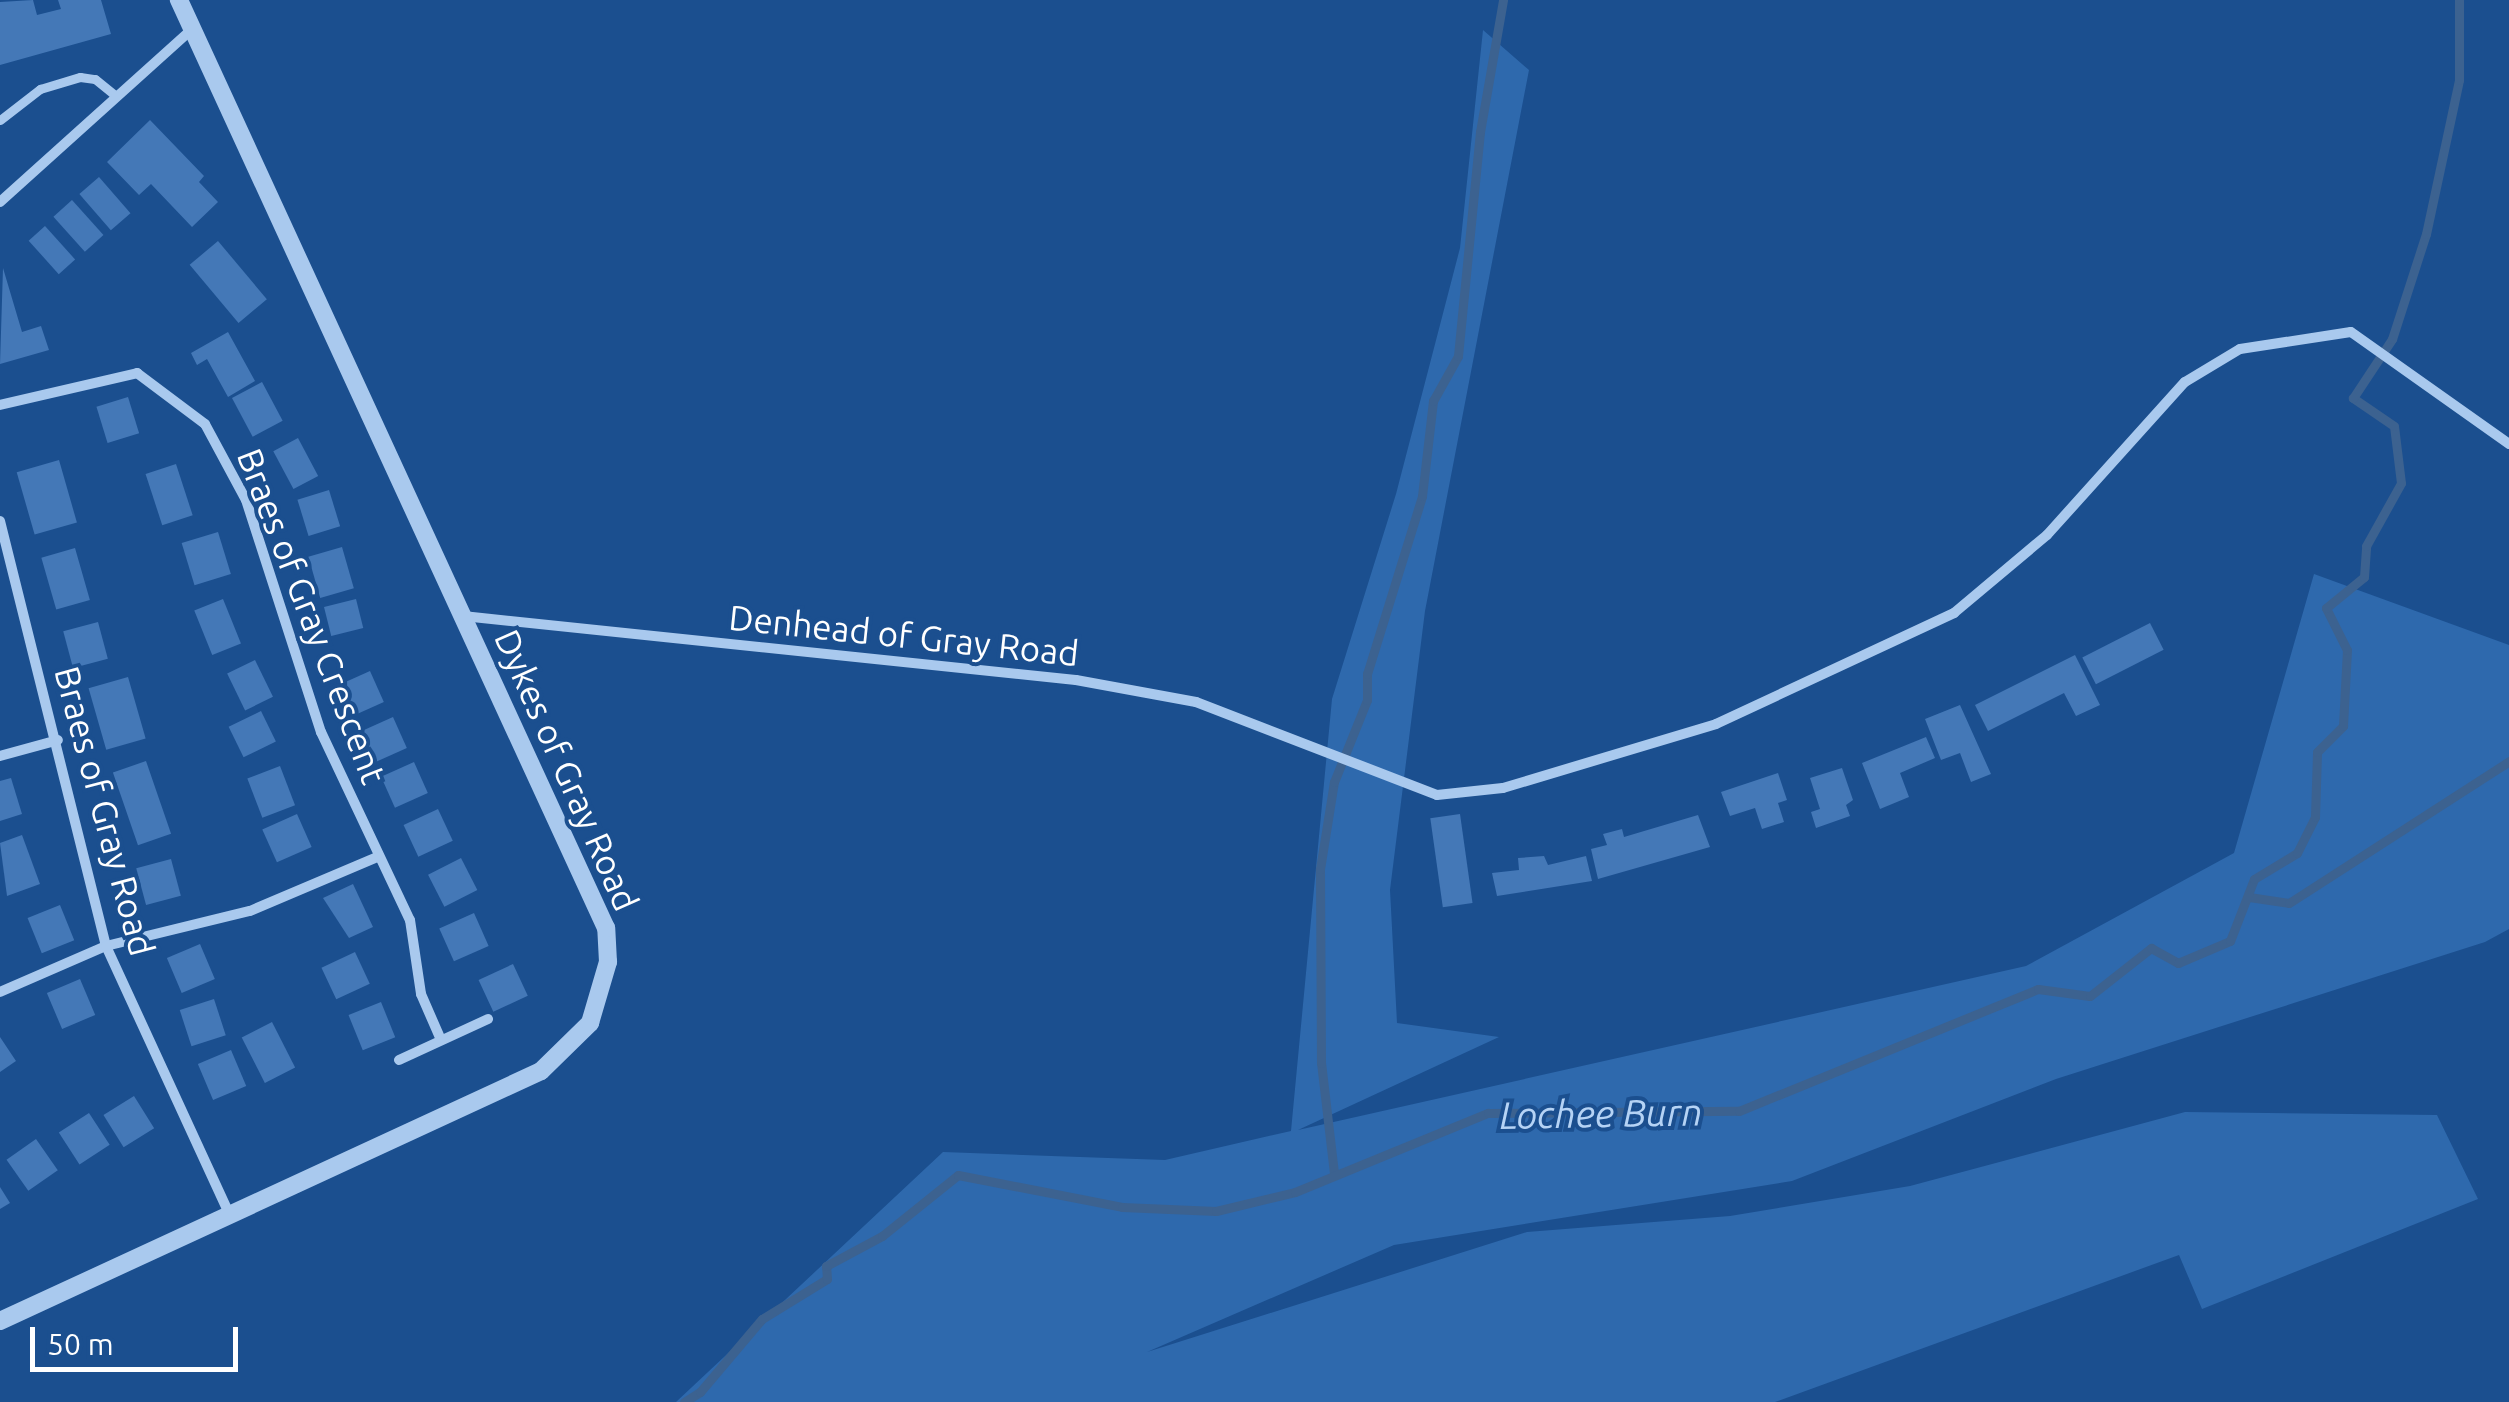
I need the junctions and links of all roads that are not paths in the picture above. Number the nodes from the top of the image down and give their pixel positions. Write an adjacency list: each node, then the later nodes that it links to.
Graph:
1 (179, 0): 2 (street, Dykes of Gray Road)
2 (192, 29): 3 (street); 9 (street, Dykes of Gray Road)
3 (116, 96): 4 (street); 5 (street)
4 (0, 120)
5 (0, 202)
6 (0, 405): 12 (street, Braes of Gray Crescent)
7 (2509, 444): 9 (street, Denhead of Gray Road)
8 (0, 521): 10 (street, Braes of Gray Road)
9 (462, 616): 18 (street, Dykes of Gray Road)
10 (58, 740): 11 (street); 13 (street, Braes of Gray Road)
11 (0, 756)
12 (377, 856): 13 (street); 16 (street, Braes of Gray Crescent)
13 (106, 946): 14 (street); 18 (street, Braes of Gray Road)
14 (0, 992)
15 (488, 1020): 16 (street)
16 (441, 1040): 17 (street)
17 (399, 1060)
18 (230, 1215): 19 (street, Dykes of Gray Road)
19 (0, 1321)

